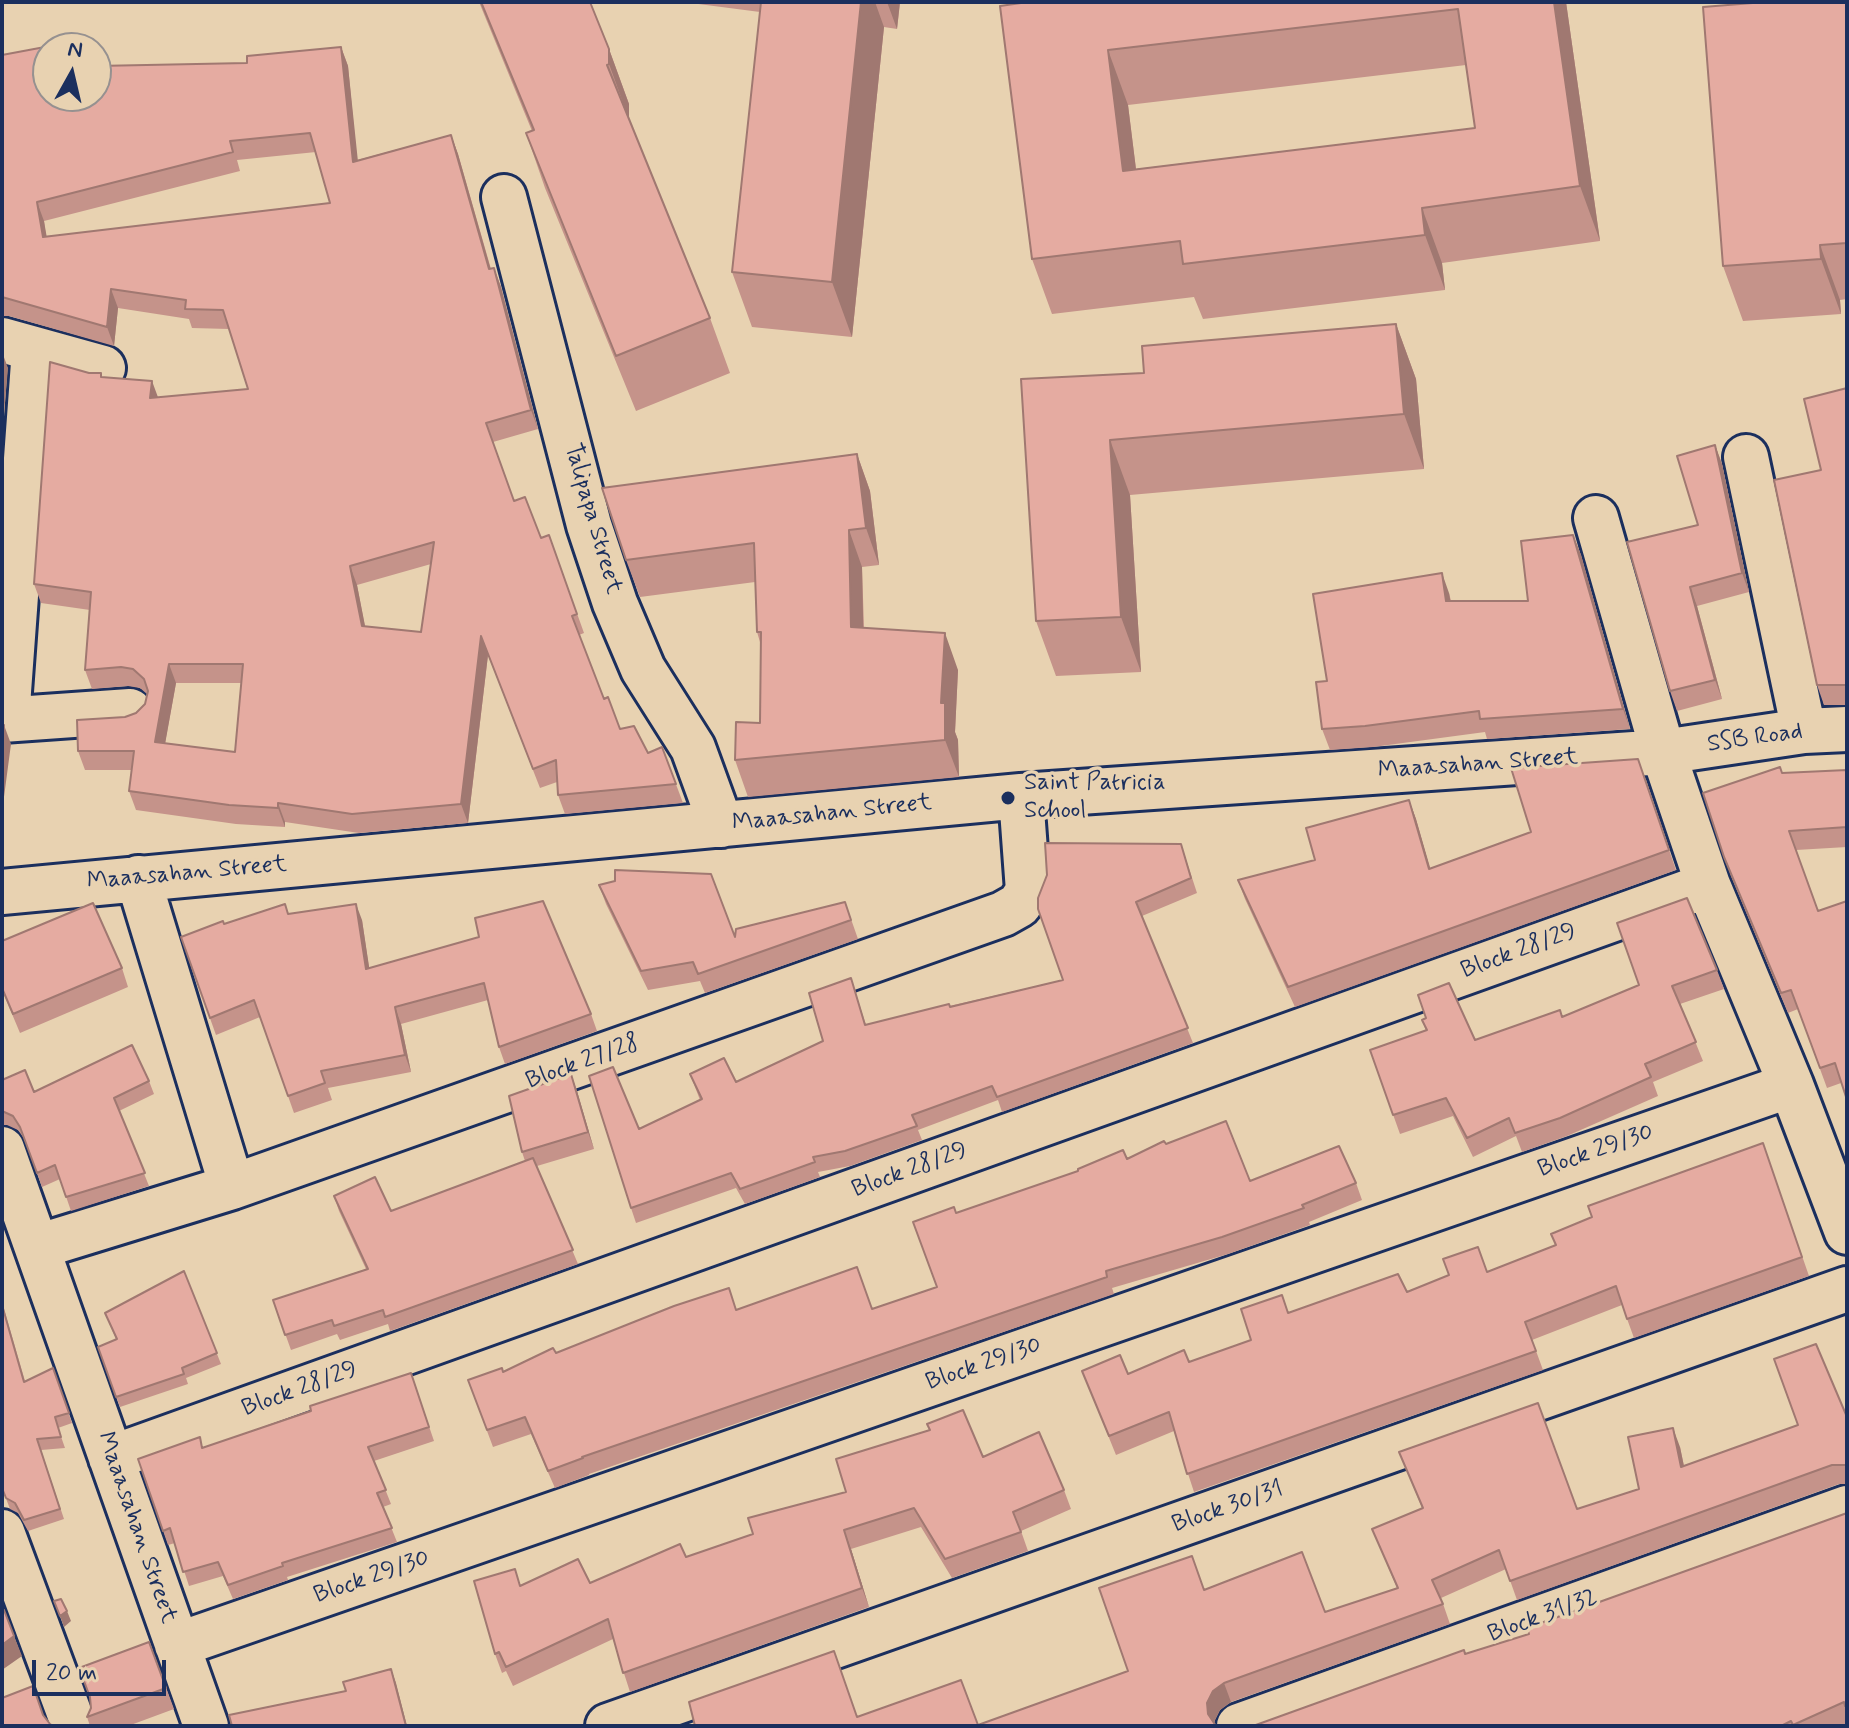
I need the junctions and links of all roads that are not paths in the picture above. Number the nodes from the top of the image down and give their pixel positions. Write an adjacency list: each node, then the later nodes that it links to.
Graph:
1 (504, 197): 12 (street, Talipapa Street)
2 (18, 344): 3 (street); 7 (street)
3 (103, 368)
4 (1746, 457): 9 (street)
5 (1596, 518): 10 (street)
6 (130, 711): 7 (street)
7 (4, 720)
8 (1847, 729): 9 (street, SSB Road)
9 (1804, 731): 10 (street, SSB Road)
10 (1663, 752): 11 (street, Maaasahan Street); 14 (street)
11 (1021, 796): 12 (street, Maaasahan Street); 18 (street, Block 27/28)
12 (721, 825): 13 (street, Maaasahan Street)
13 (138, 878): 15 (street, Maaasahan Street); 18 (street)
14 (1708, 885): 16 (street); 22 (street, Block 28/29)
15 (2, 892)
16 (1791, 1085): 19 (street); 26 (street, Block 29/30)
17 (2, 1149): 20 (street, Maaasahan Street)
18 (232, 1187): 20 (street, Block 27/28)
19 (1847, 1232)
20 (37, 1247): 22 (street, Maaasahan Street)
21 (1847, 1289): 29 (street, Block 30/31)
22 (111, 1458): 26 (street, Maaasahan Street)
23 (1847, 1508): 30 (street, Block 31/32)
24 (2, 1532): 25 (street)
25 (15, 1607): 27 (street)
26 (177, 1645): 28 (street, Maaasahan Street)
27 (74, 1726)
28 (206, 1726)
29 (608, 1726)
30 (1239, 1726)

